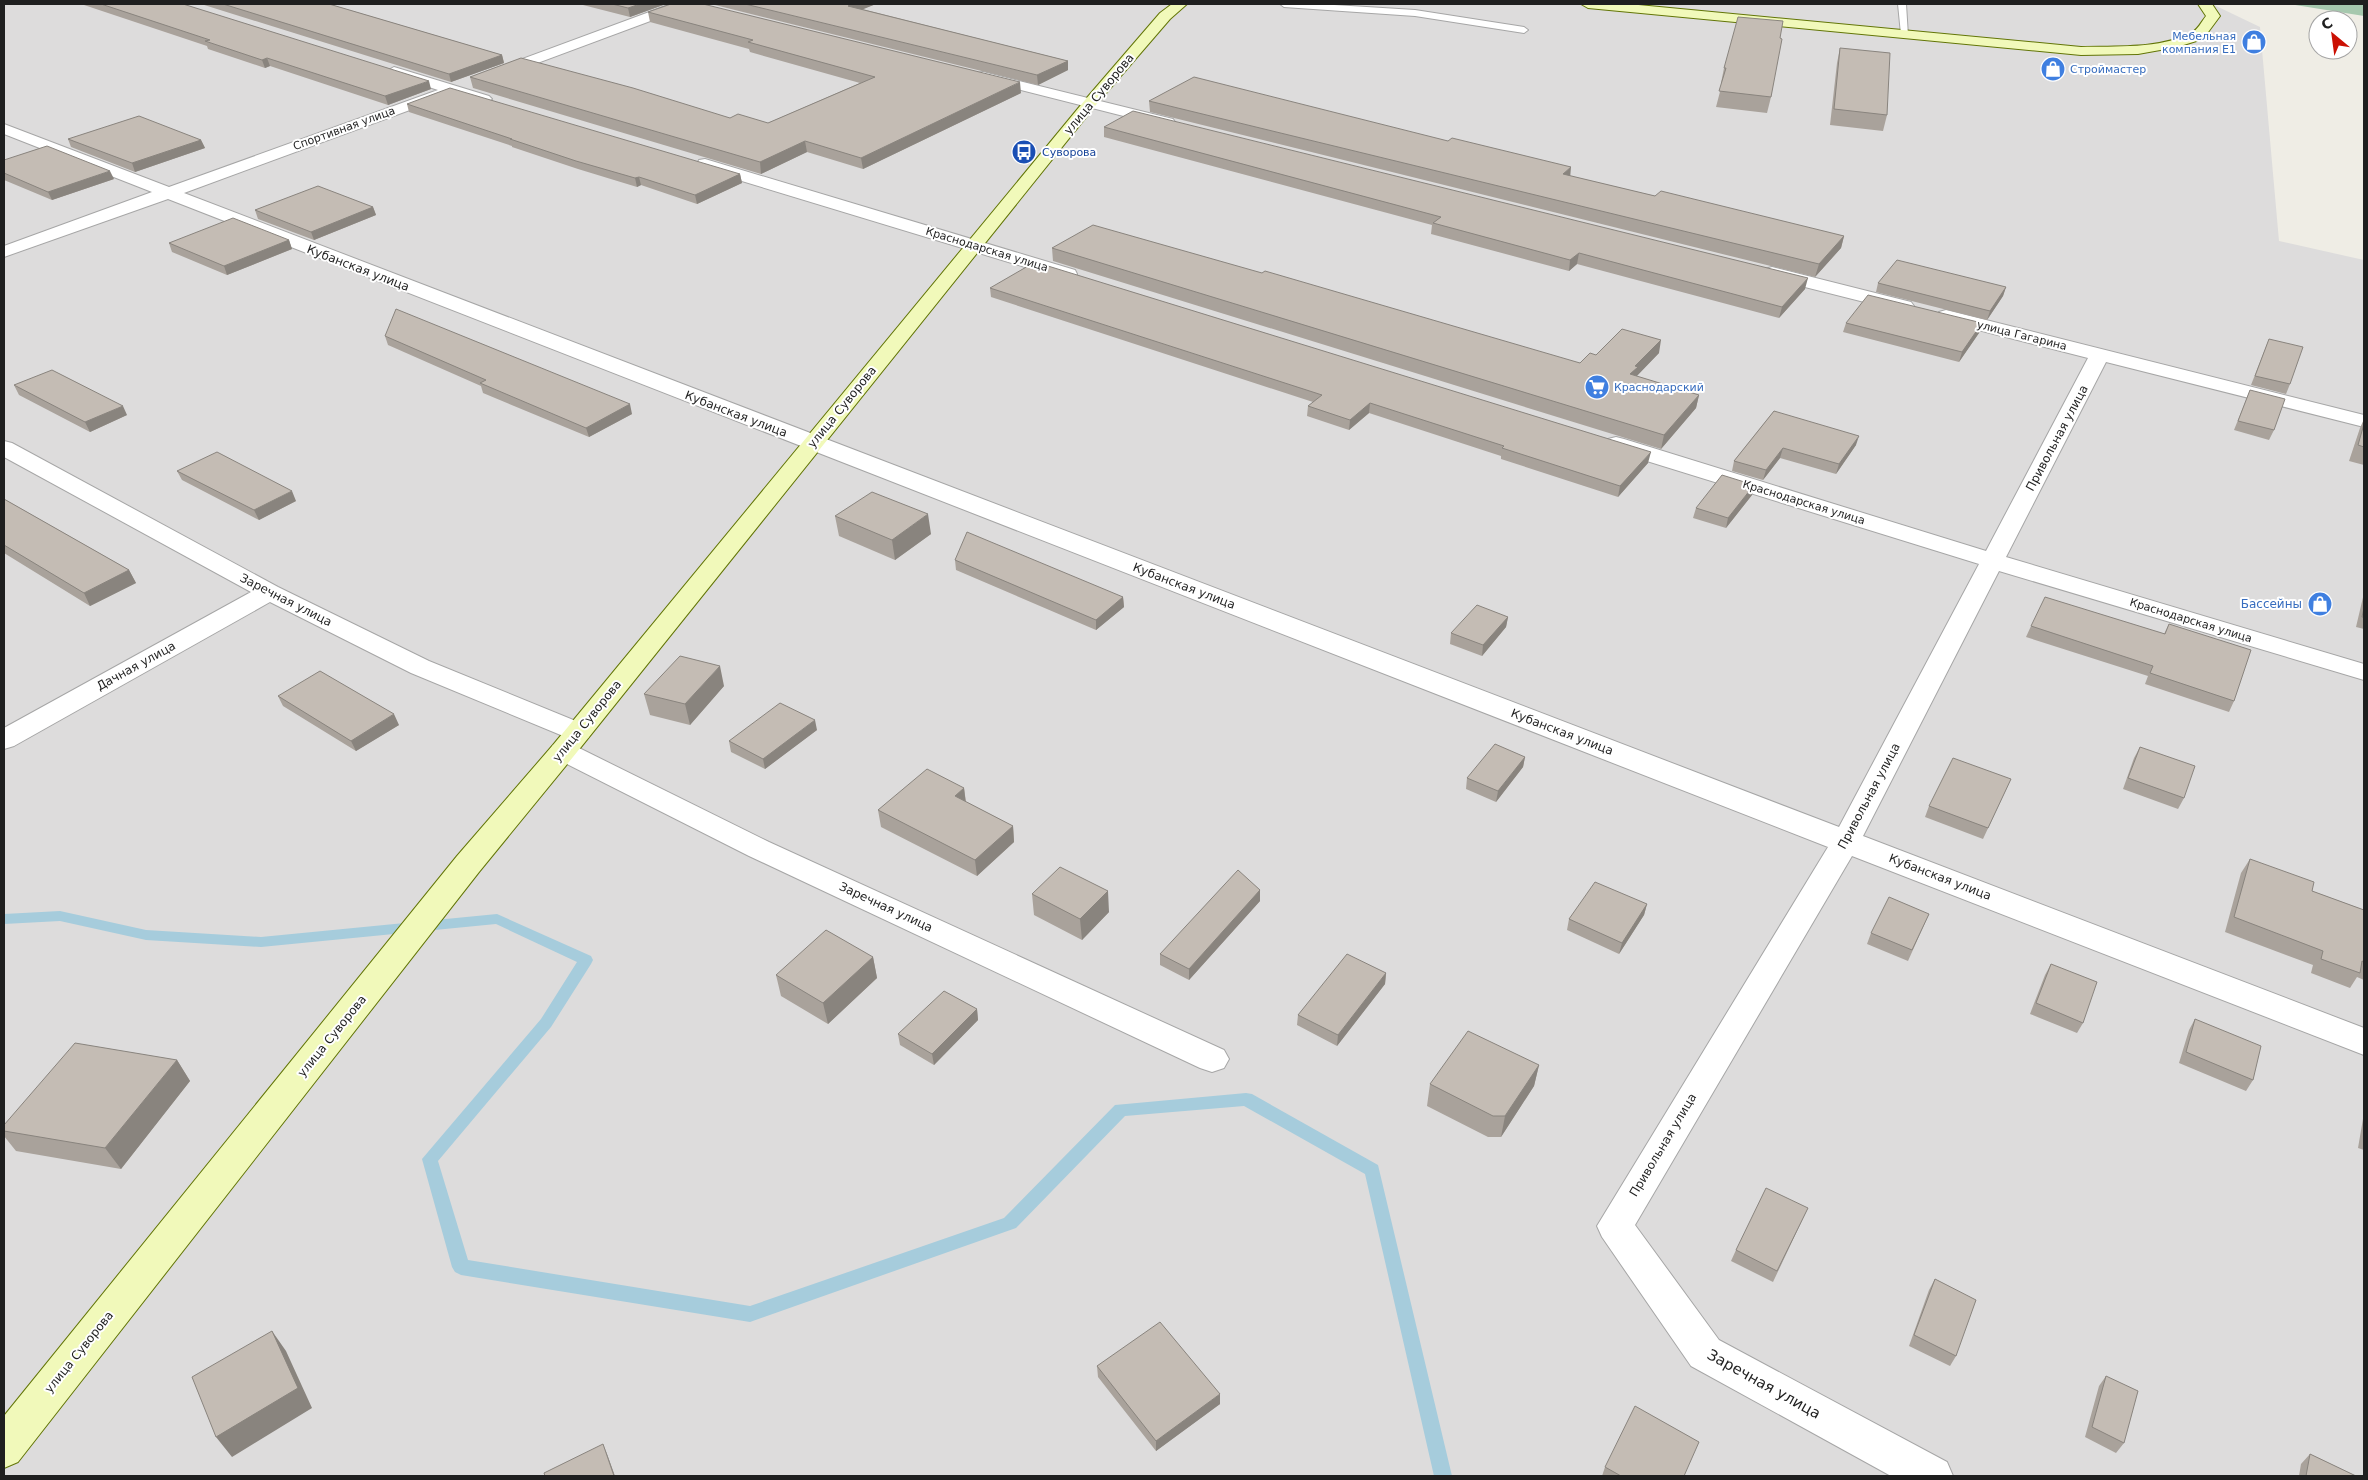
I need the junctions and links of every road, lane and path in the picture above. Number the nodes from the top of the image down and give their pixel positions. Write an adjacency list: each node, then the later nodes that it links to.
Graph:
1 (1180, 4): 13 (street, улица Суворова)
2 (1284, 4): 7 (lane)
3 (1588, 4): 8 (street)
4 (1902, 4): 8 (lane)
5 (2205, 4): 8 (street)
6 (690, 5): 11 (street, Спортивная улица)
7 (1524, 30)
8 (1905, 34)
9 (378, 66): 11 (street)
10 (966, 72): 13 (street)
11 (453, 89): 12 (street); 17 (street, Спортивная улица)
12 (500, 103)
13 (1090, 103): 14 (street); 18 (street, улица Суворова)
14 (1187, 127)
15 (4, 129): 17 (street, Кубанская улица)
16 (690, 160): 18 (street, Краснодарская улица)
17 (165, 193): 19 (street, Спортивная улица); 25 (street, Кубанская улица)
18 (976, 245): 21 (street, Краснодарская улица); 25 (street, улица Суворова)
19 (4, 252)
20 (1754, 268): 22 (street, улица Гагарина)
21 (1090, 280)
22 (2100, 354): 23 (street, улица Гагарина); 27 (street, Привольная улица)
23 (2364, 421)
24 (1594, 437): 27 (street, Краснодарская улица)
25 (812, 443): 31 (street, улица Суворова); 32 (street, Кубанская улица)
26 (4, 448): 28 (street, Заречная улица)
27 (1993, 561): 29 (street, Краснодарская улица); 32 (street, Привольная улица)
28 (269, 592): 30 (street, Дачная улица); 31 (street, Заречная улица)
29 (2364, 672)
30 (4, 740)
31 (570, 741): 34 (street, Заречная улица); 36 (street, улица Суворова)
32 (1846, 841): 33 (street, Кубанская улица); 35 (street, Привольная улица)
33 (2364, 1042)
34 (1212, 1059)
35 (1615, 1226): 37 (street, Заречная улица)
36 (4, 1448)
37 (1932, 1476)

